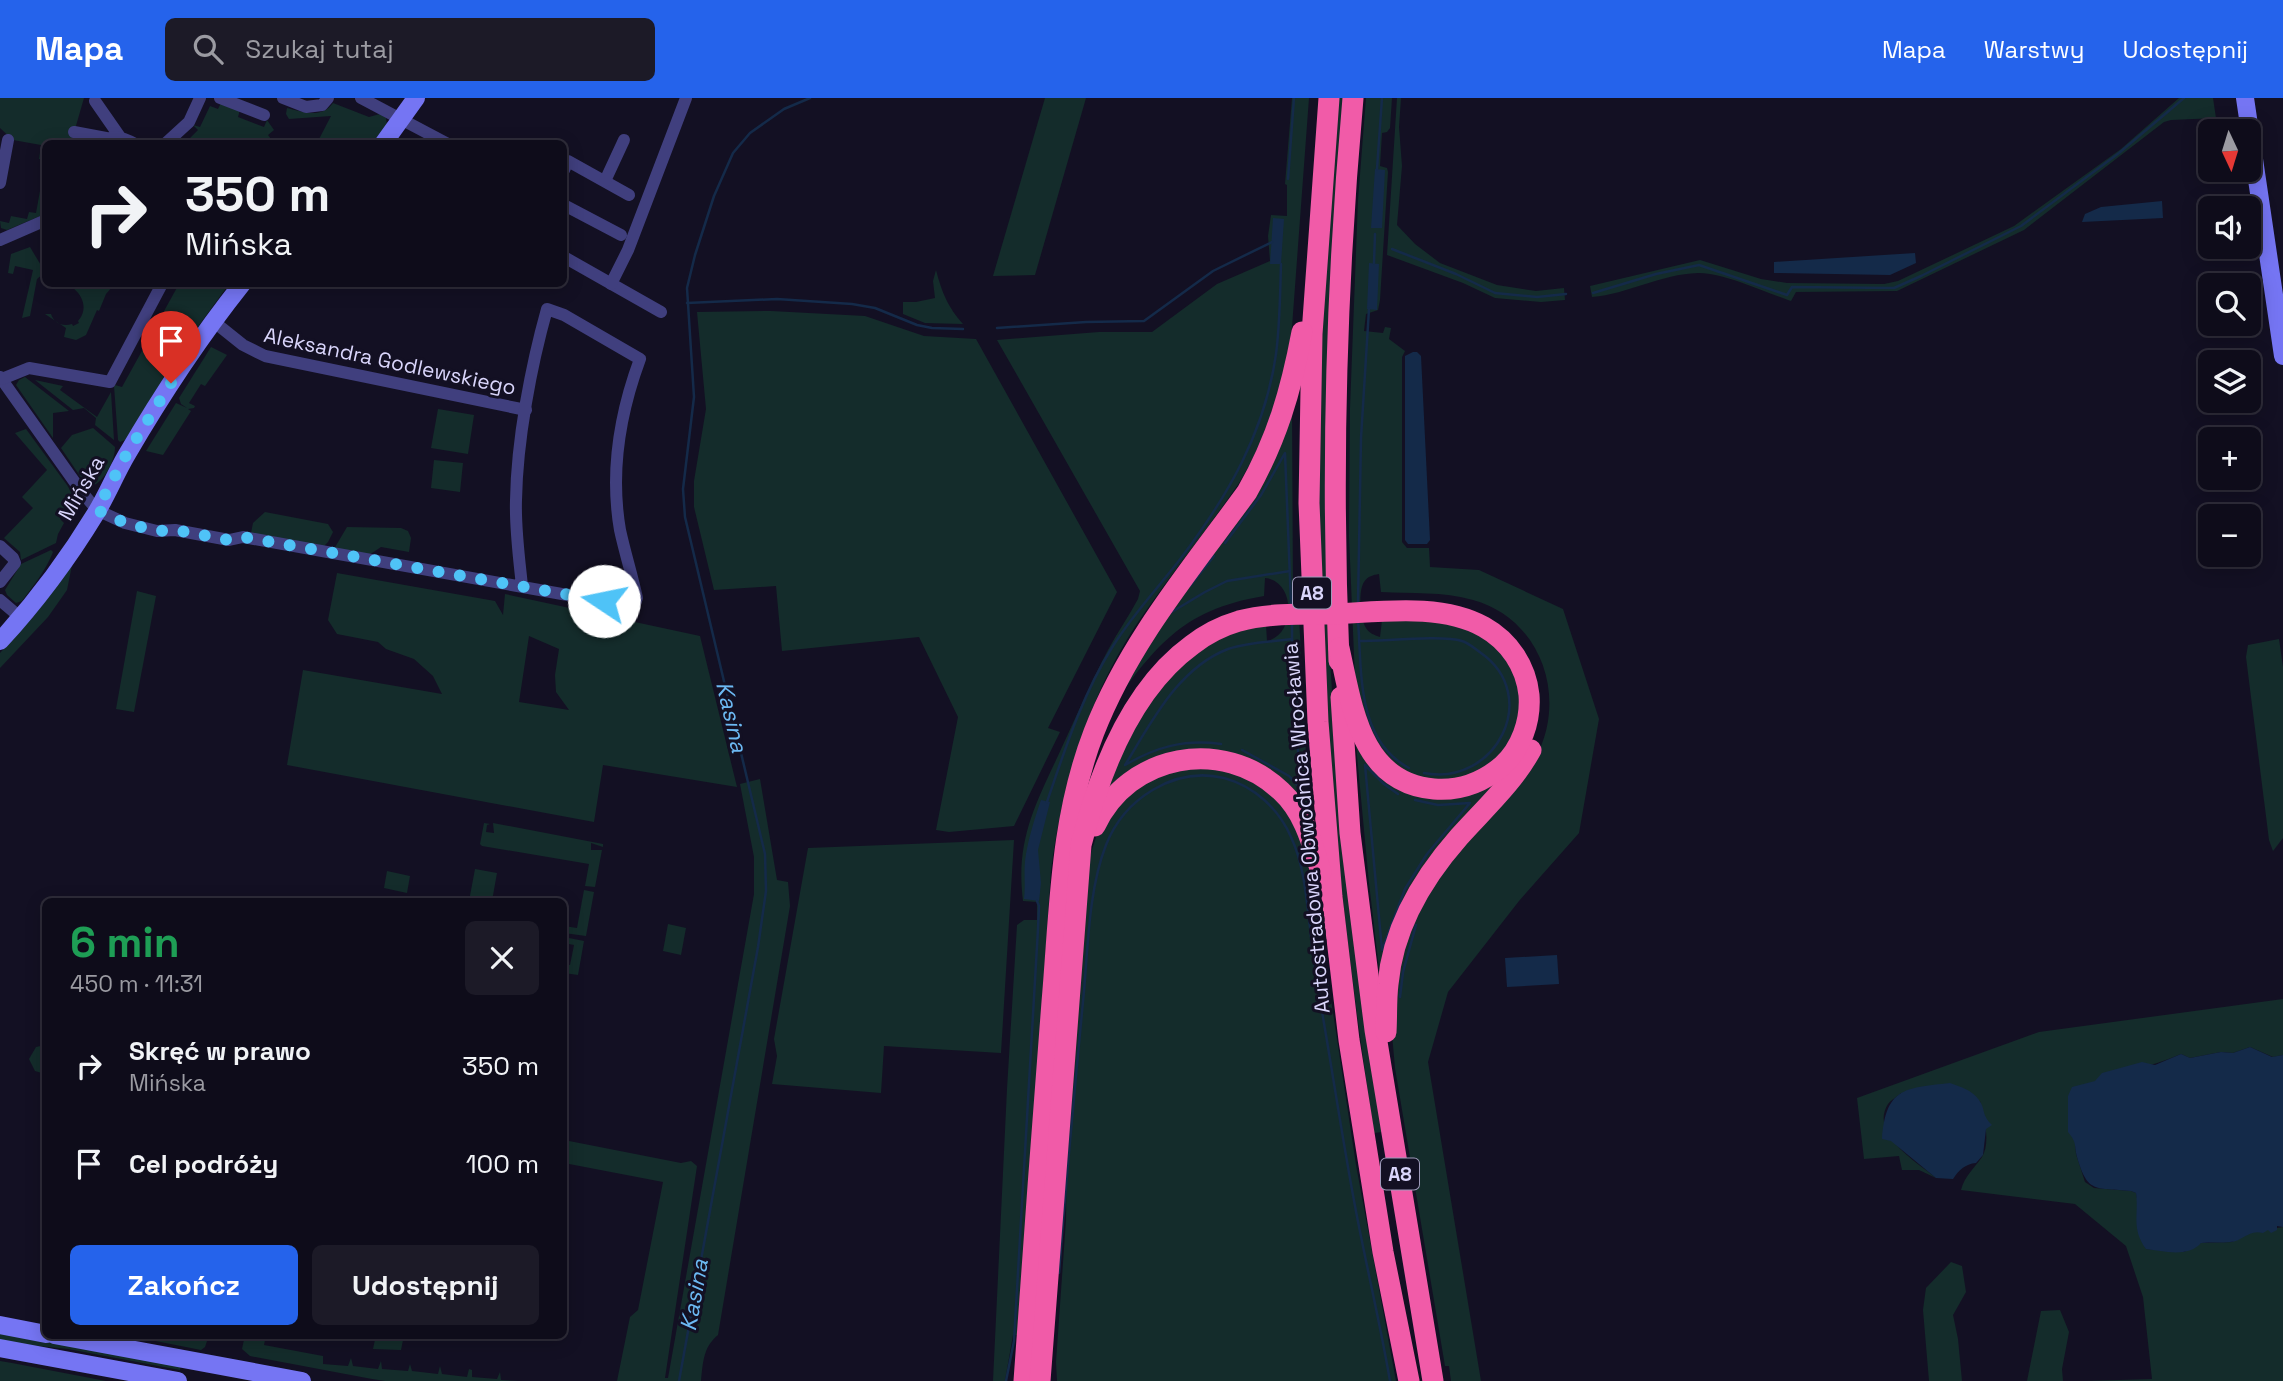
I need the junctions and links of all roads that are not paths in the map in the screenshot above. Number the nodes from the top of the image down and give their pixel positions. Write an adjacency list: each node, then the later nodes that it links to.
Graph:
1 (200, 98): 17 (street)
2 (220, 98): 12 (street)
3 (283, 98): 11 (street)
4 (361, 98): 13 (street)
5 (416, 98): 13 (street)
6 (686, 98): 30 (street)
7 (1329, 98): 33 (highway, Autostradowa Obwodnica Wrocławia / A8)
8 (1353, 98): 48 (highway, Autostradowa Obwodnica Wrocławia / A8)
9 (2245, 98): 36 (street)
10 (96, 101): 15 (street)
11 (323, 102)
12 (264, 116)
13 (402, 119): 18 (street); 19 (street)
14 (74, 132): 15 (street)
15 (108, 139)
16 (8, 140): 23 (street)
17 (169, 140)
18 (386, 140)
19 (441, 140)
20 (624, 140): 22 (street)
21 (567, 163): 22 (street)
22 (604, 181): 24 (street)
23 (0, 183)
24 (629, 195)
25 (567, 207): 27 (street)
26 (42, 222): 28 (street)
27 (621, 235)
28 (0, 240)
29 (567, 259): 30 (street)
30 (611, 284): 34 (street)
31 (160, 287): 37 (street)
32 (241, 287): 35 (street, Mińska)
33 (1314, 288): 49 (highway); 51 (highway, Autostradowa Obwodnica Wrocławia / A8)
34 (661, 312)
35 (213, 321): 38 (street, Aleksandra Godlewskiego); 39 (street, Mińska)
36 (2283, 356)
37 (1, 378): 39 (street)
38 (526, 410): 42 (street); 42 (street)
39 (97, 510): 42 (street); 46 (street, Mińska)
40 (0, 546): 41 (street)
41 (0, 582)
42 (522, 586)
43 (0, 600): 46 (street)
44 (1373, 607): 45 (highway); 48 (highway); 52 (highway)
45 (1277, 609): 49 (highway); 50 (highway)
46 (21, 618): 47 (street, Mińska)
47 (0, 642)
48 (1339, 648): 52 (highway, Autostradowa Obwodnica Wrocławia / A8)
49 (1065, 857): 57 (highway)
50 (1078, 878): 51 (highway); 57 (highway)
51 (1332, 897): 64 (highway, Autostradowa Obwodnica Wrocławia / A8)
52 (1385, 1091): 65 (highway, Autostradowa Obwodnica Wrocławia / A8)
53 (0, 1325): 54 (street)
54 (42, 1333)
55 (76, 1339): 59 (street)
56 (0, 1348): 58 (street)
57 (1034, 1352): 60 (highway); 61 (highway); 62 (highway); 63 (highway)
58 (178, 1381)
59 (302, 1381)
60 (1017, 1381)
61 (1024, 1381)
62 (1040, 1381)
63 (1049, 1381)
64 (1409, 1381)
65 (1433, 1381)

